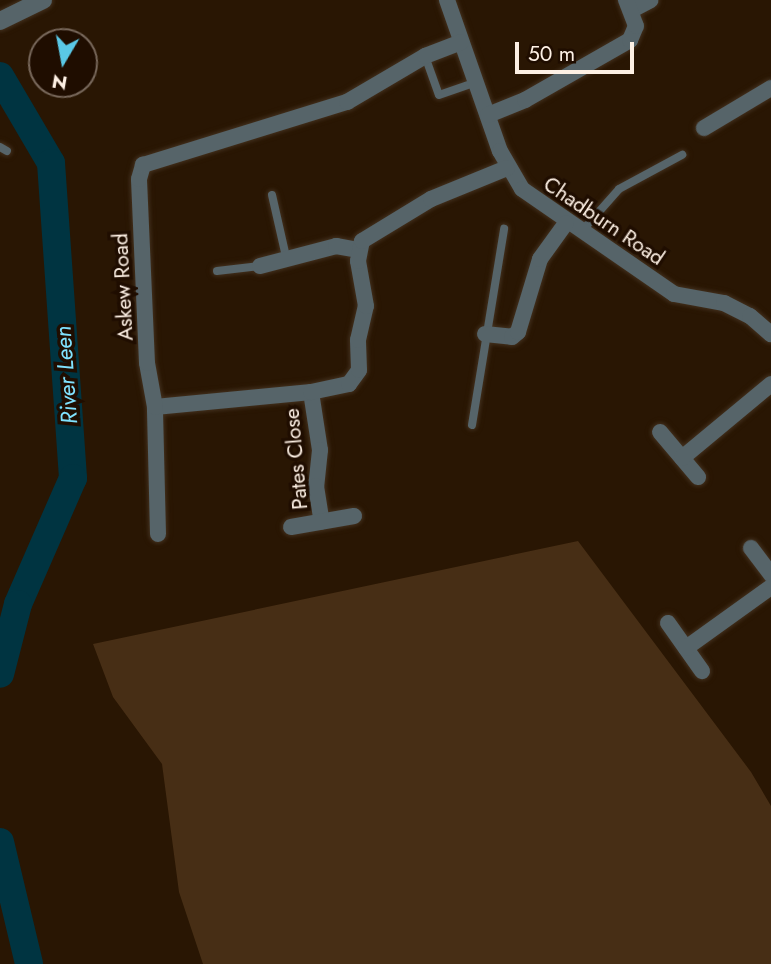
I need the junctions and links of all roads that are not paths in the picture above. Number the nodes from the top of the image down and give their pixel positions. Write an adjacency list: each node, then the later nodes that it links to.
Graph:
1 (43, 0): 5 (street)
2 (447, 0): 6 (street, Chadburn Road)
3 (651, 0): 4 (street)
4 (629, 5): 10 (street)
5 (0, 21)
6 (461, 42): 7 (street); 8 (street, Chadburn Road)
7 (425, 55): 8 (lane); 28 (street, Askew Road)
8 (476, 82): 10 (street, Chadburn Road)
9 (771, 88): 11 (street)
10 (488, 115): 15 (street, Chadburn Road)
11 (721, 117): 12 (street); 13 (street)
12 (704, 128)
13 (730, 132)
14 (682, 155): 19 (lane)
15 (507, 168): 17 (street, Chadburn Road); 20 (street)
16 (272, 195): 21 (lane)
17 (566, 223): 19 (street, Chadburn Road); 24 (street)
18 (504, 229): 24 (lane)
19 (580, 233): 25 (street, Chadburn Road)
20 (358, 250): 21 (street); 27 (street)
21 (287, 261): 22 (street)
22 (260, 266): 23 (lane)
23 (217, 271)
24 (485, 334): 29 (lane)
25 (771, 334)
26 (771, 384): 31 (street)
27 (311, 392): 28 (street); 34 (street, Pates Close)
28 (155, 407): 36 (street, Askew Road)
29 (472, 425)
30 (660, 432): 31 (street)
31 (682, 458): 32 (street)
32 (698, 477)
33 (354, 516): 34 (street)
34 (322, 522): 35 (street)
35 (291, 527)
36 (158, 534)
37 (751, 548): 38 (street)
38 (771, 575)
39 (771, 587): 41 (street)
40 (668, 623): 41 (street)
41 (686, 648): 42 (street)
42 (702, 671)

